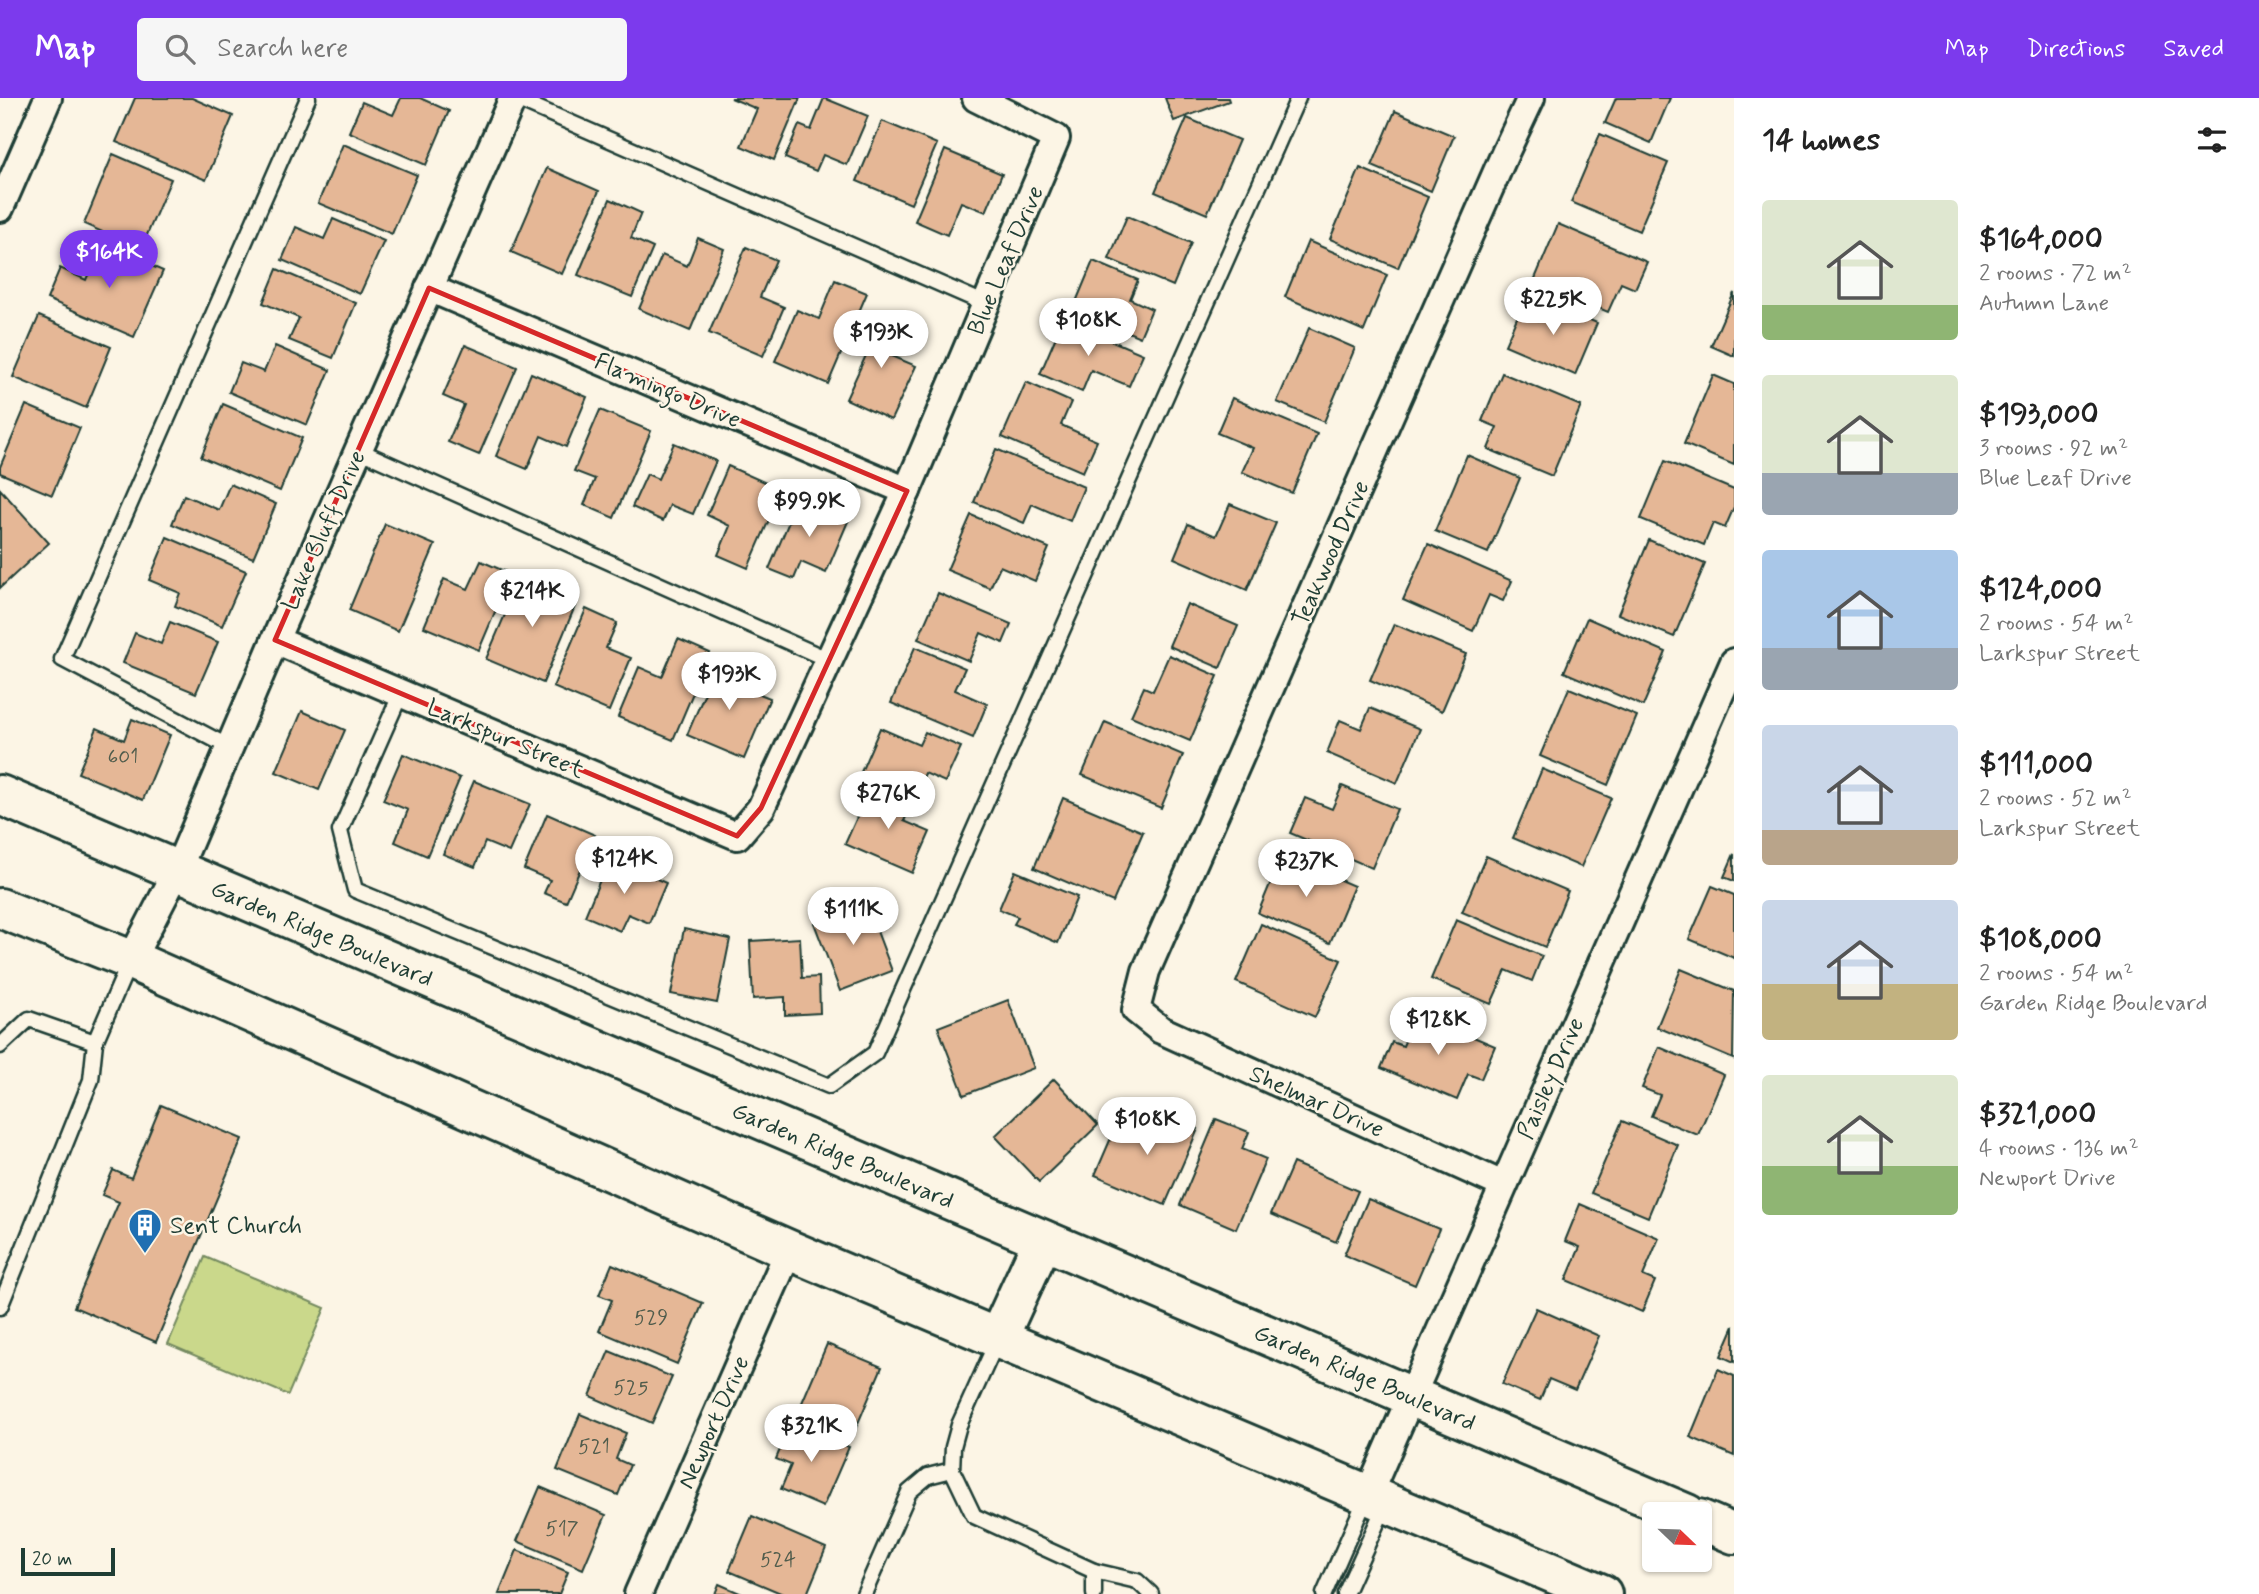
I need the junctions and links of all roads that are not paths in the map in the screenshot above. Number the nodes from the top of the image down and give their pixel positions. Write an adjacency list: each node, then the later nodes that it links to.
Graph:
1 (48, 98): 7 (street)
2 (308, 98): 16 (lane)
3 (514, 98): 8 (street, Lake Bluff Drive); 9 (lane)
4 (976, 98): 9 (street, Blue Leaf Drive)
5 (1298, 98): 15 (lane)
6 (1531, 98): 22 (street, Teakwood Drive)
7 (0, 208)
8 (429, 288): 10 (street, Lake Bluff Drive); 11 (street, Flamingo Drive)
9 (986, 304): 11 (street, Blue Leaf Drive)
10 (358, 450): 12 (street, Lake Bluff Drive); 13 (lane)
11 (906, 491): 13 (street, Blue Leaf Drive)
12 (275, 640): 15 (street, Larkspur Street); 16 (street, Lake Bluff Drive)
13 (828, 660): 18 (street, Blue Leaf Drive)
14 (1734, 662): 25 (street, Paisley Drive)
15 (401, 693): 18 (street, Larkspur Street)
16 (229, 747): 19 (street, Lake Bluff Drive)
17 (0, 795): 19 (main road, Garden Ridge Boulevard)
18 (737, 836)
19 (177, 871): 21 (street, Lake Bluff Drive); 26 (main road, Garden Ridge Boulevard)
20 (0, 908): 21 (main road)
21 (131, 960): 23 (lane); 27 (main road)
22 (1136, 1010): 25 (street, Shelmar Drive)
23 (95, 1042): 24 (lane); 28 (lane)
24 (0, 1046)
25 (1503, 1185): 30 (street, Paisley Drive)
26 (1043, 1240): 29 (main road); 30 (main road, Garden Ridge Boulevard)
27 (789, 1250): 29 (main road); 37 (street, Newport Drive)
28 (0, 1307)
29 (998, 1338): 31 (lane); 32 (main road)
30 (1410, 1396): 32 (street, Paisley Drive); 33 (main road, Garden Ridge Boulevard)
31 (951, 1470): 36 (lane); 38 (lane)
32 (1377, 1499): 41 (lane); 42 (lane); 43 (main road)
33 (1659, 1502)
34 (1712, 1525): 35 (main road)
35 (1734, 1534)
36 (1094, 1571): 39 (lane); 40 (lane)
37 (638, 1594)
38 (864, 1594)
39 (1094, 1594)
40 (1151, 1594)
41 (1324, 1594)
42 (1345, 1594)
43 (1602, 1594)

